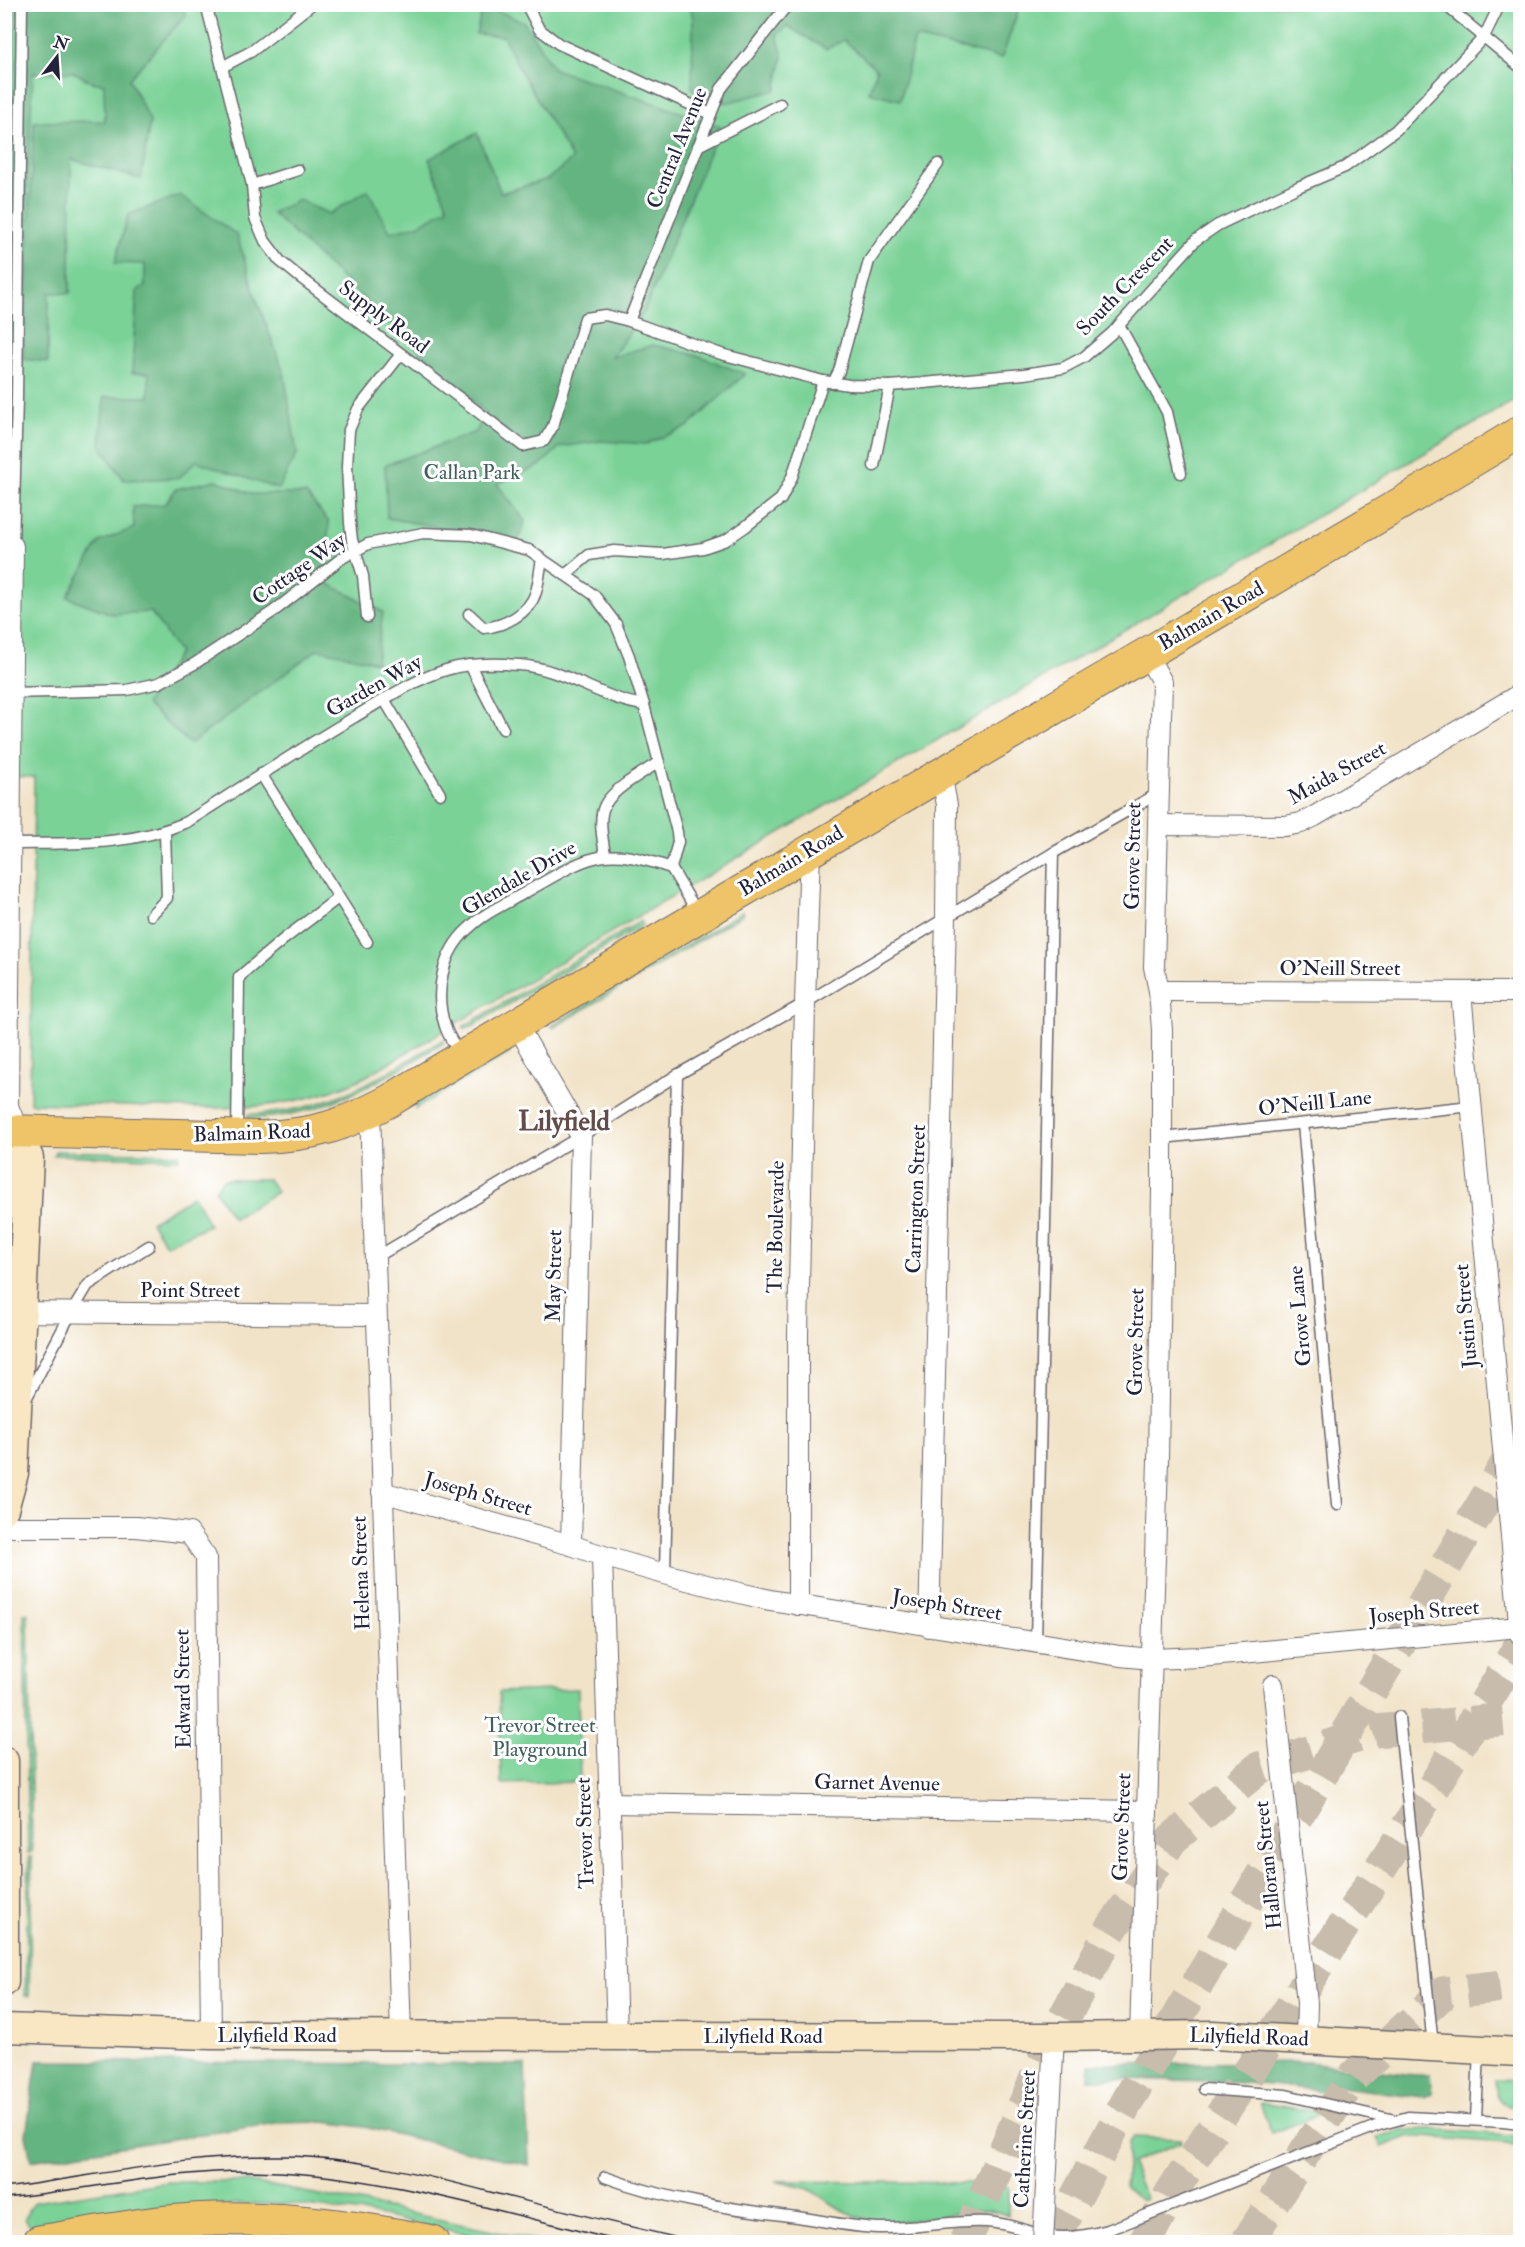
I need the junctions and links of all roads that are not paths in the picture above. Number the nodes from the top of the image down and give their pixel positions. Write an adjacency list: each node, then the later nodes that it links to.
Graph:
1 (22, 4): 26 (lane)
2 (206, 4): 11 (lane, Supply Road)
3 (312, 4): 11 (lane)
4 (526, 4): 13 (lane)
5 (788, 4): 13 (lane, Central Avenue)
6 (1438, 4): 8 (lane)
7 (1500, 4): 9 (lane, South Crescent)
8 (1444, 5): 9 (lane)
9 (1484, 37): 10 (lane); 19 (lane, South Crescent)
10 (1521, 66)
11 (222, 67): 17 (lane, Supply Road)
12 (780, 104): 14 (lane)
13 (711, 114): 14 (lane, Central Avenue)
14 (698, 146): 18 (lane, Central Avenue)
15 (938, 164): 21 (lane)
16 (298, 170): 17 (lane)
17 (252, 185): 20 (lane, Supply Road)
18 (629, 321): 20 (lane, Supply Road); 21 (lane, South Crescent)
19 (1119, 326): 22 (lane, South Crescent); 25 (lane)
20 (401, 354): 27 (lane)
21 (828, 382): 22 (lane, South Crescent); 29 (lane)
22 (890, 386): 24 (lane)
23 (1521, 432): 32 (main road, Balmain Road)
24 (874, 466)
25 (1182, 473)
26 (9, 546): 34 (street)
27 (355, 551): 28 (lane, Cottage Way); 31 (lane); 34 (lane, Cottage Way)
28 (542, 559): 29 (lane, Cottage Way); 30 (lane)
29 (565, 575): 37 (lane, Cottage Way)
30 (469, 614)
31 (367, 616)
32 (1146, 653): 40 (main road, Balmain Road); 42 (street, Grove Street)
33 (470, 665): 36 (lane, Garden Way); 37 (lane, Garden Way); 38 (lane)
34 (11, 693): 46 (street)
35 (1521, 694): 44 (street, Maida Street)
36 (384, 699): 41 (lane, Garden Way); 43 (lane)
37 (644, 705): 39 (lane)
38 (503, 729)
39 (659, 762): 49 (lane); 50 (lane)
40 (941, 773): 47 (main road, Balmain Road); 54 (street, Carrington Street)
41 (261, 774): 45 (lane, Garden Way); 51 (lane)
42 (1159, 793): 44 (street, Grove Street); 48 (lane)
43 (440, 794)
44 (1158, 825): 56 (street, Grove Street)
45 (165, 831): 46 (lane, Garden Way); 52 (lane)
46 (10, 844): 66 (street)
47 (810, 850): 53 (main road, Balmain Road); 59 (street, The Boulevarde)
48 (1053, 853): 54 (lane); 87 (lane)
49 (605, 855): 50 (lane, Glendale Drive); 61 (lane, Glendale Drive)
50 (671, 868): 53 (lane)
51 (338, 898): 55 (lane); 67 (lane)
52 (151, 915)
53 (699, 915): 60 (main road, Balmain Road)
54 (946, 917): 59 (lane); 85 (street, Carrington Street)
55 (367, 942)
56 (1159, 991): 57 (street, O'Neill Street); 69 (street, Grove Street)
57 (1461, 992): 58 (street, O'Neill Street); 63 (street, Justin Street)
58 (1521, 992)
59 (804, 1003): 62 (lane); 84 (street, The Boulevarde)
60 (517, 1025): 61 (main road, Balmain Road); 68 (street)
61 (461, 1057): 64 (main road, Balmain Road)
62 (677, 1075): 68 (lane); 83 (lane)
63 (1472, 1106): 65 (lane, O'Neill Lane); 86 (street, Justin Street)
64 (370, 1111): 67 (main road, Balmain Road); 72 (street, Helena Street)
65 (1303, 1124): 69 (lane, O'Neill Lane); 78 (lane, Grove Lane)
66 (11, 1131): 67 (main road, Balmain Road); 70 (main road); 73 (main road)
67 (237, 1137)
68 (581, 1137): 72 (lane); 81 (street, May Street)
69 (1162, 1138): 88 (street, Grove Street)
70 (4, 1206)
71 (149, 1246): 74 (lane)
72 (375, 1258): 75 (street, Helena Street)
73 (13, 1312): 74 (street, Point Street); 76 (main road)
74 (71, 1313): 75 (street, Point Street); 76 (lane)
75 (376, 1315): 77 (street, Helena Street)
76 (17, 1415): 79 (main road)
77 (382, 1492): 81 (street, Joseph Street); 96 (street, Helena Street)
78 (1337, 1505)
79 (4, 1509)
80 (4, 1527): 97 (street, Edward Street)
81 (571, 1545): 82 (street, Joseph Street)
82 (602, 1556): 83 (street, Joseph Street); 92 (street, Trevor Street)
83 (665, 1573): 84 (street, Joseph Street)
84 (798, 1605): 85 (street, Joseph Street)
85 (929, 1627): 87 (street, Joseph Street)
86 (1520, 1631): 88 (street, Joseph Street)
87 (1036, 1643): 88 (street, Joseph Street)
88 (1152, 1659): 93 (street, Grove Street)
89 (1273, 1685): 101 (street, Halloran Street)
90 (1399, 1717): 102 (lane)
91 (4, 1761): 94 (main road)
92 (608, 1803): 93 (street, Garnet Avenue); 99 (street, Trevor Street)
93 (1146, 1810): 98 (street, Grove Street)
94 (4, 1982)
95 (4, 2028): 97 (main road, Lilyfield Road)
96 (401, 2034): 97 (main road, Lilyfield Road); 99 (main road, Lilyfield Road)
97 (211, 2035)
98 (1140, 2035): 100 (main road, Lilyfield Road); 101 (main road, Lilyfield Road)
99 (616, 2036): 100 (main road, Lilyfield Road)
100 (1054, 2037): 112 (street, Catherine Street, bridge)
101 (1306, 2039): 102 (main road, Lilyfield Road)
102 (1433, 2047): 103 (main road, Lilyfield Road)
103 (1479, 2049): 104 (main road, Lilyfield Road); 107 (lane)
104 (1521, 2052)
105 (1204, 2089): 106 (lane)
106 (1398, 2120): 107 (lane); 109 (lane)
107 (1476, 2120): 108 (lane)
108 (1521, 2124)
109 (605, 2177)
110 (39, 2242): 111 (highway)
111 (432, 2242)
112 (1043, 2242)

